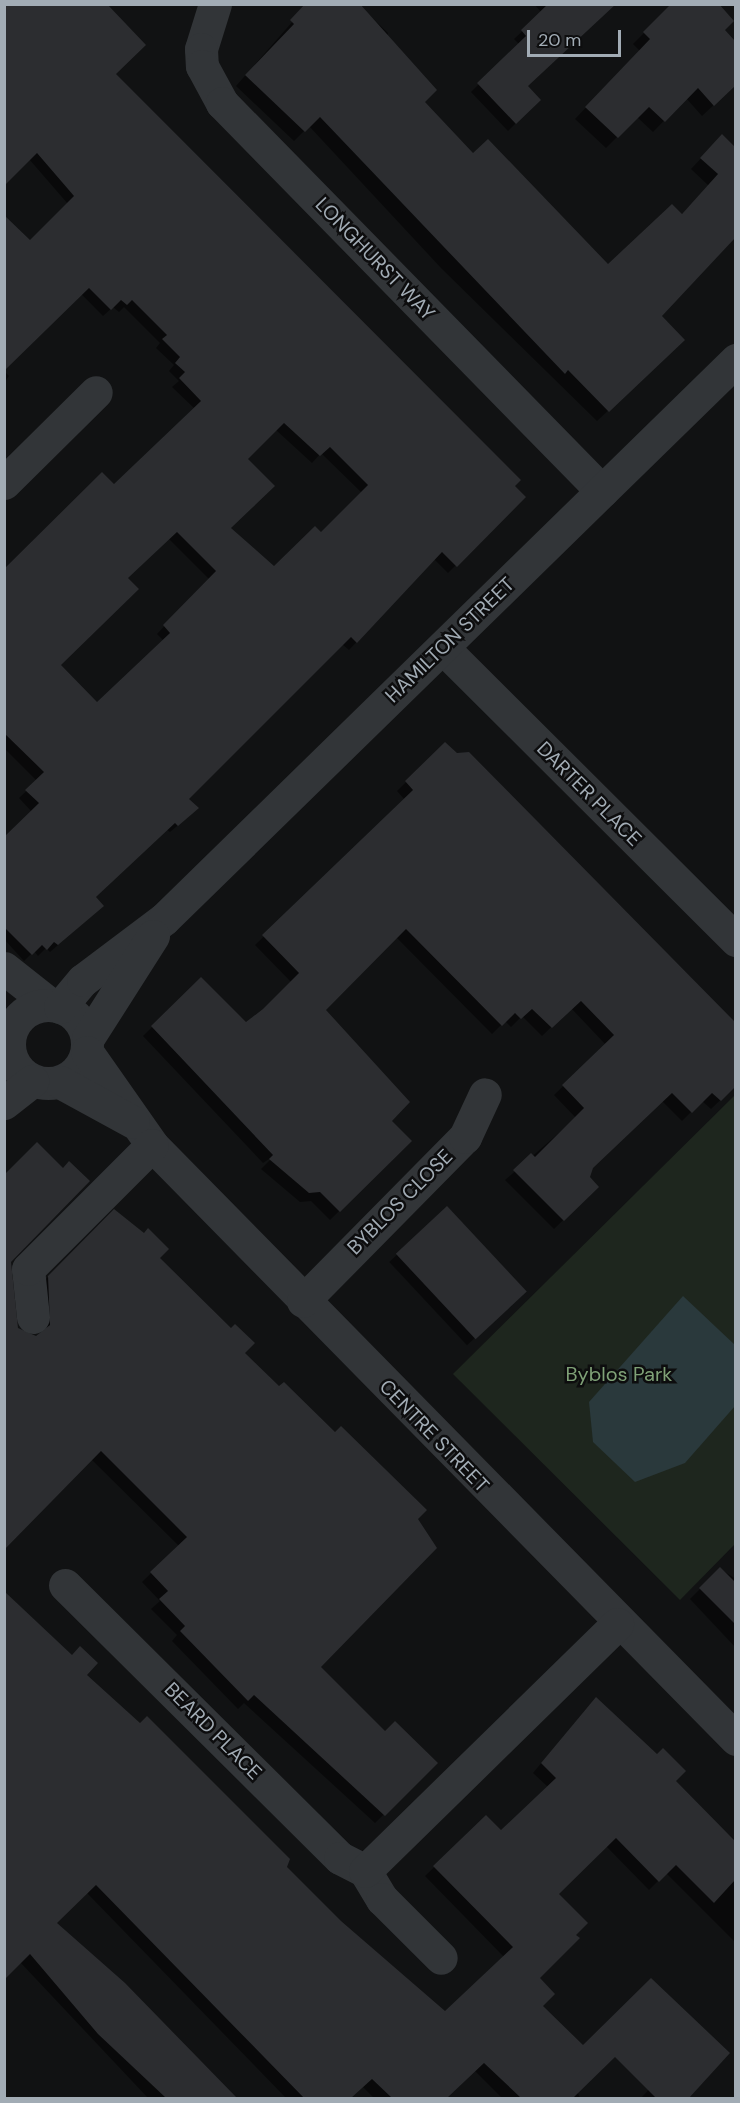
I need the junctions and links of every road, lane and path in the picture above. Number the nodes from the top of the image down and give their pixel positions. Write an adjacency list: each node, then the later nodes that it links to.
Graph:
1 (215, 4): 5 (street, LONGHURST WAY)
2 (735, 360): 5 (street, HAMILTON STREET)
3 (96, 392): 4 (street)
4 (4, 483)
5 (602, 491): 6 (street, HAMILTON STREET)
6 (443, 648): 7 (street, HAMILTON STREET); 8 (street, DARTER PLACE)
7 (164, 919): 10 (street, HAMILTON STREET); 11 (street, HAMILTON STREET)
8 (735, 940)
9 (4, 968): 10 (street)
10 (55, 1006): 11 (street); 12 (street)
11 (87, 1045): 12 (street); 15 (street, CENTRE STREET)
12 (21, 1058): 14 (street); 15 (street, CENTRE STREET)
13 (484, 1094): 16 (street, BYBLOS CLOSE)
14 (4, 1103)
15 (146, 1135): 16 (street, CENTRE STREET); 17 (street)
16 (303, 1301): 19 (street, CENTRE STREET)
17 (33, 1317)
18 (65, 1585): 21 (street, BEARD PLACE)
19 (618, 1624): 20 (street, CENTRE STREET); 21 (street)
20 (735, 1739)
21 (364, 1871): 22 (street, BEARD PLACE)
22 (441, 1958)

